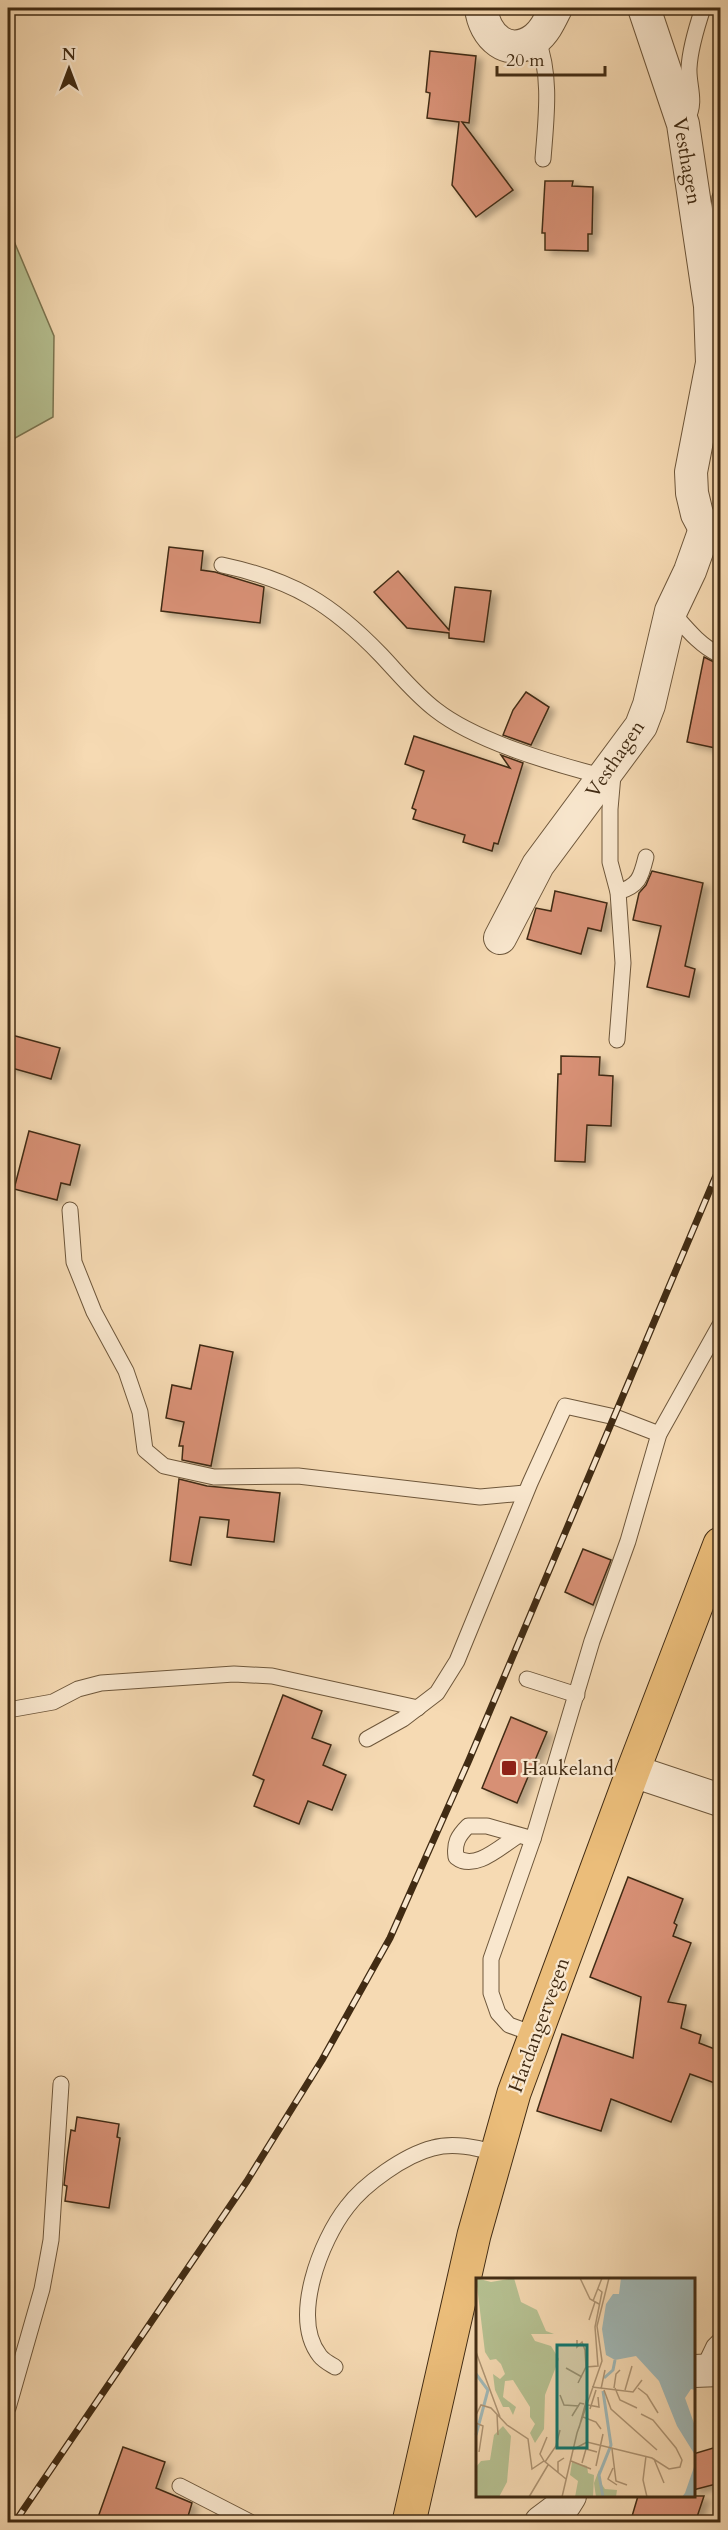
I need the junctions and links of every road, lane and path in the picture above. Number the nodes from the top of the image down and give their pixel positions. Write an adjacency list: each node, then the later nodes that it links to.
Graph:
1 (481, 8): 5 (street)
2 (555, 8): 5 (street)
3 (644, 8): 6 (street, Vesthagen)
4 (703, 8): 6 (lane)
5 (537, 38): 7 (lane)
6 (683, 124): 9 (street, Vesthagen)
7 (543, 159)
8 (720, 197): 9 (lane)
9 (705, 275): 10 (street, Vesthagen)
10 (713, 527): 12 (street, Vesthagen)
11 (222, 565): 14 (lane)
12 (671, 611): 13 (lane); 14 (street, Vesthagen)
13 (720, 655)
14 (609, 771): 16 (lane); 17 (street, Vesthagen)
15 (646, 857): 16 (lane)
16 (618, 892): 18 (lane)
17 (500, 938)
18 (617, 1040)
19 (70, 1210): 22 (lane)
20 (720, 1325): 21 (lane)
21 (660, 1434): 22 (lane); 25 (lane)
22 (525, 1493): 26 (lane)
23 (720, 1544): 29 (main road, Hardangervegen)
24 (527, 1679): 25 (lane)
25 (577, 1695): 31 (lane)
26 (418, 1708): 27 (lane); 28 (lane)
27 (8, 1710)
28 (367, 1739)
29 (633, 1771): 30 (street); 31 (main road, Hardangervegen)
30 (720, 1800)
31 (534, 2034): 33 (main road, Hardangervegen)
32 (61, 2084): 37 (lane)
33 (497, 2153): 35 (lane); 42 (main road, Hardangervegen)
34 (720, 2340): 36 (lane)
35 (335, 2367)
36 (705, 2371)
37 (8, 2408)
38 (180, 2486): 40 (lane)
39 (570, 2497): 43 (street)
40 (247, 2520): 41 (lane)
41 (224, 2523)
42 (409, 2523)
43 (541, 2523)

